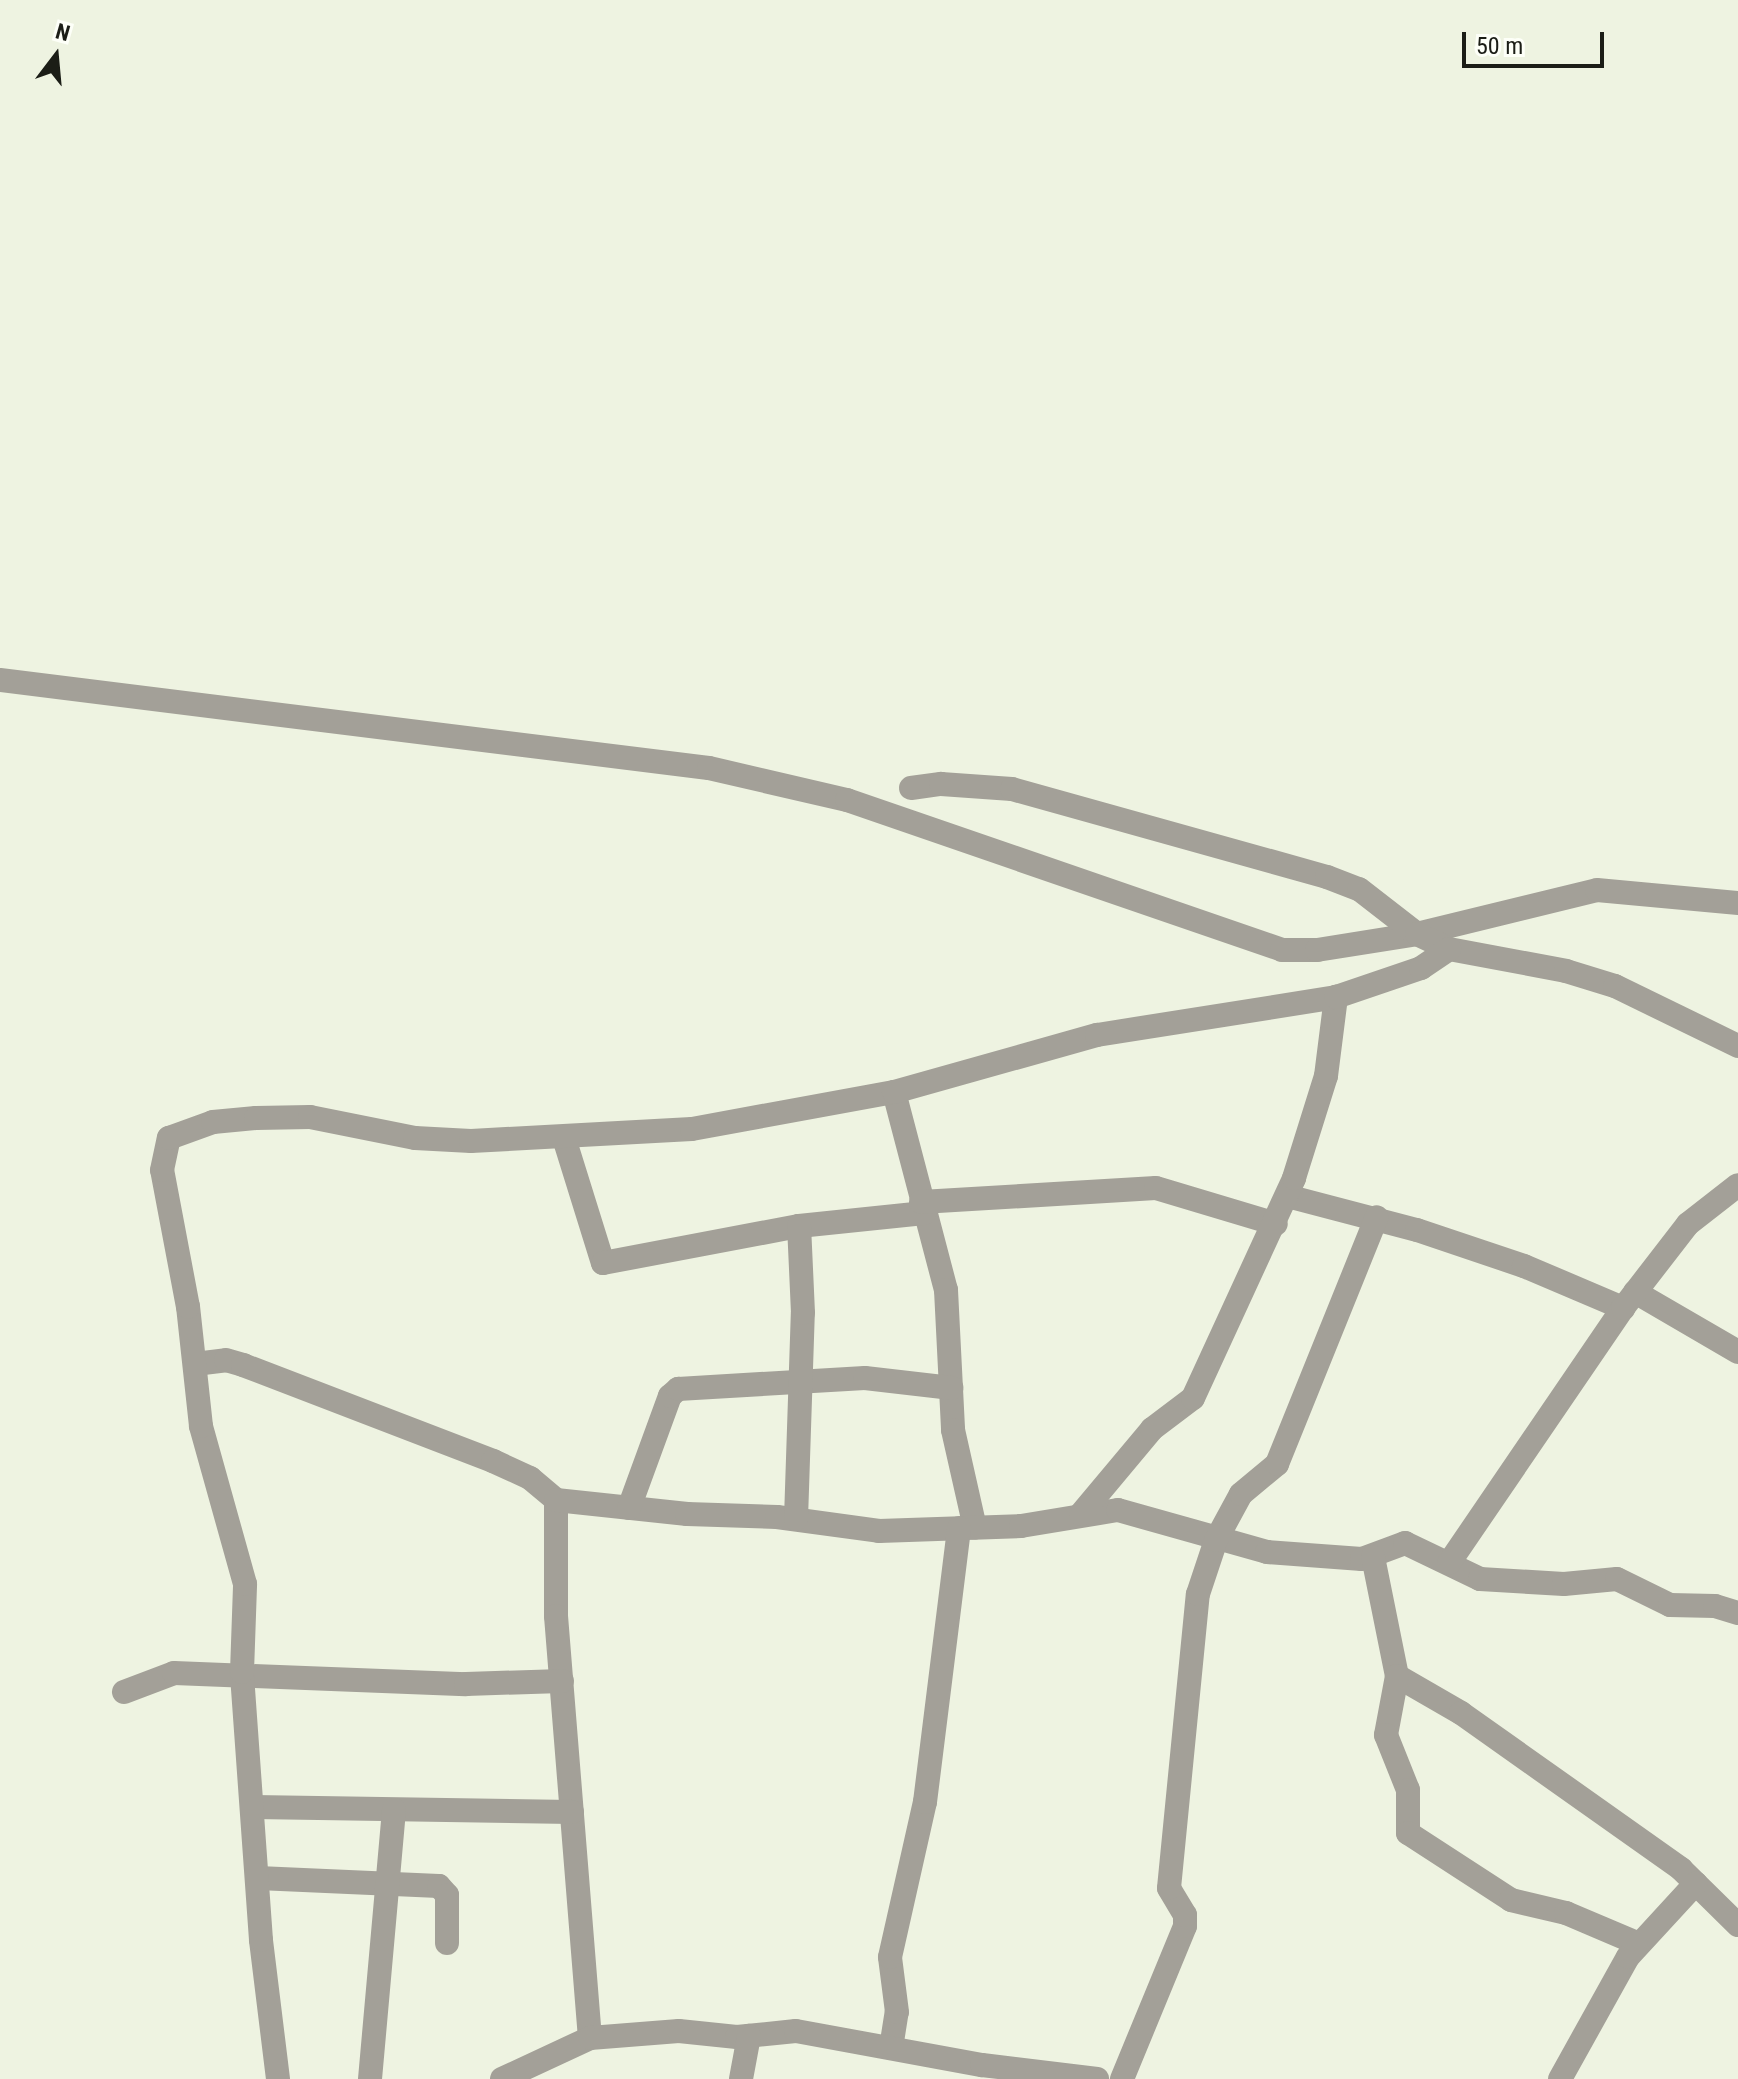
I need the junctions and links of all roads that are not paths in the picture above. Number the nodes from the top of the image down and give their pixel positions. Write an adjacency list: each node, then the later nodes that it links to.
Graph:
1 (0, 680): 4 (street)
2 (911, 788): 4 (street)
3 (1738, 903): 4 (street)
4 (1417, 934): 5 (street)
5 (1449, 949): 6 (street); 7 (street)
6 (1336, 997): 8 (street); 11 (street)
7 (1738, 1046)
8 (894, 1092): 9 (street); 12 (street)
9 (564, 1138): 15 (street); 18 (street)
10 (1738, 1185): 16 (street)
11 (1287, 1196): 13 (street); 14 (street)
12 (922, 1208): 14 (street); 15 (street); 20 (street)
13 (1377, 1217): 16 (street); 26 (street)
14 (1276, 1224): 23 (street)
15 (799, 1226): 19 (street)
16 (1629, 1300): 17 (street); 28 (street)
17 (1738, 1352)
18 (195, 1364): 21 (street); 30 (street)
19 (798, 1382): 20 (street); 22 (street); 24 (street)
20 (951, 1388): 25 (street)
21 (556, 1500): 22 (street); 32 (street)
22 (629, 1508): 24 (street)
23 (1081, 1514): 25 (street); 26 (street)
24 (796, 1519): 25 (street)
25 (967, 1528): 45 (street)
26 (1216, 1540): 27 (street); 52 (street)
27 (1373, 1557): 28 (street); 31 (street)
28 (1449, 1563): 29 (street)
29 (1738, 1613)
30 (242, 1672): 32 (street); 33 (street); 34 (street)
31 (1397, 1676): 39 (street); 42 (street)
32 (562, 1681): 36 (street)
33 (124, 1692)
34 (254, 1807): 35 (street); 37 (street)
35 (394, 1810): 36 (street); 38 (street)
36 (572, 1812): 44 (street)
37 (258, 1878): 38 (street); 47 (street)
38 (386, 1882): 41 (street); 48 (street)
39 (1696, 1883): 40 (street); 42 (street)
40 (1738, 1925)
41 (447, 1943)
42 (1639, 1944): 53 (street)
43 (749, 2036): 44 (street); 45 (street); 50 (street)
44 (590, 2038): 49 (street)
45 (891, 2048): 46 (street)
46 (1009, 2074): 51 (street)
47 (278, 2079)
48 (370, 2079)
49 (502, 2079)
50 (741, 2079)
51 (1097, 2079)
52 (1122, 2079)
53 (1560, 2079)

